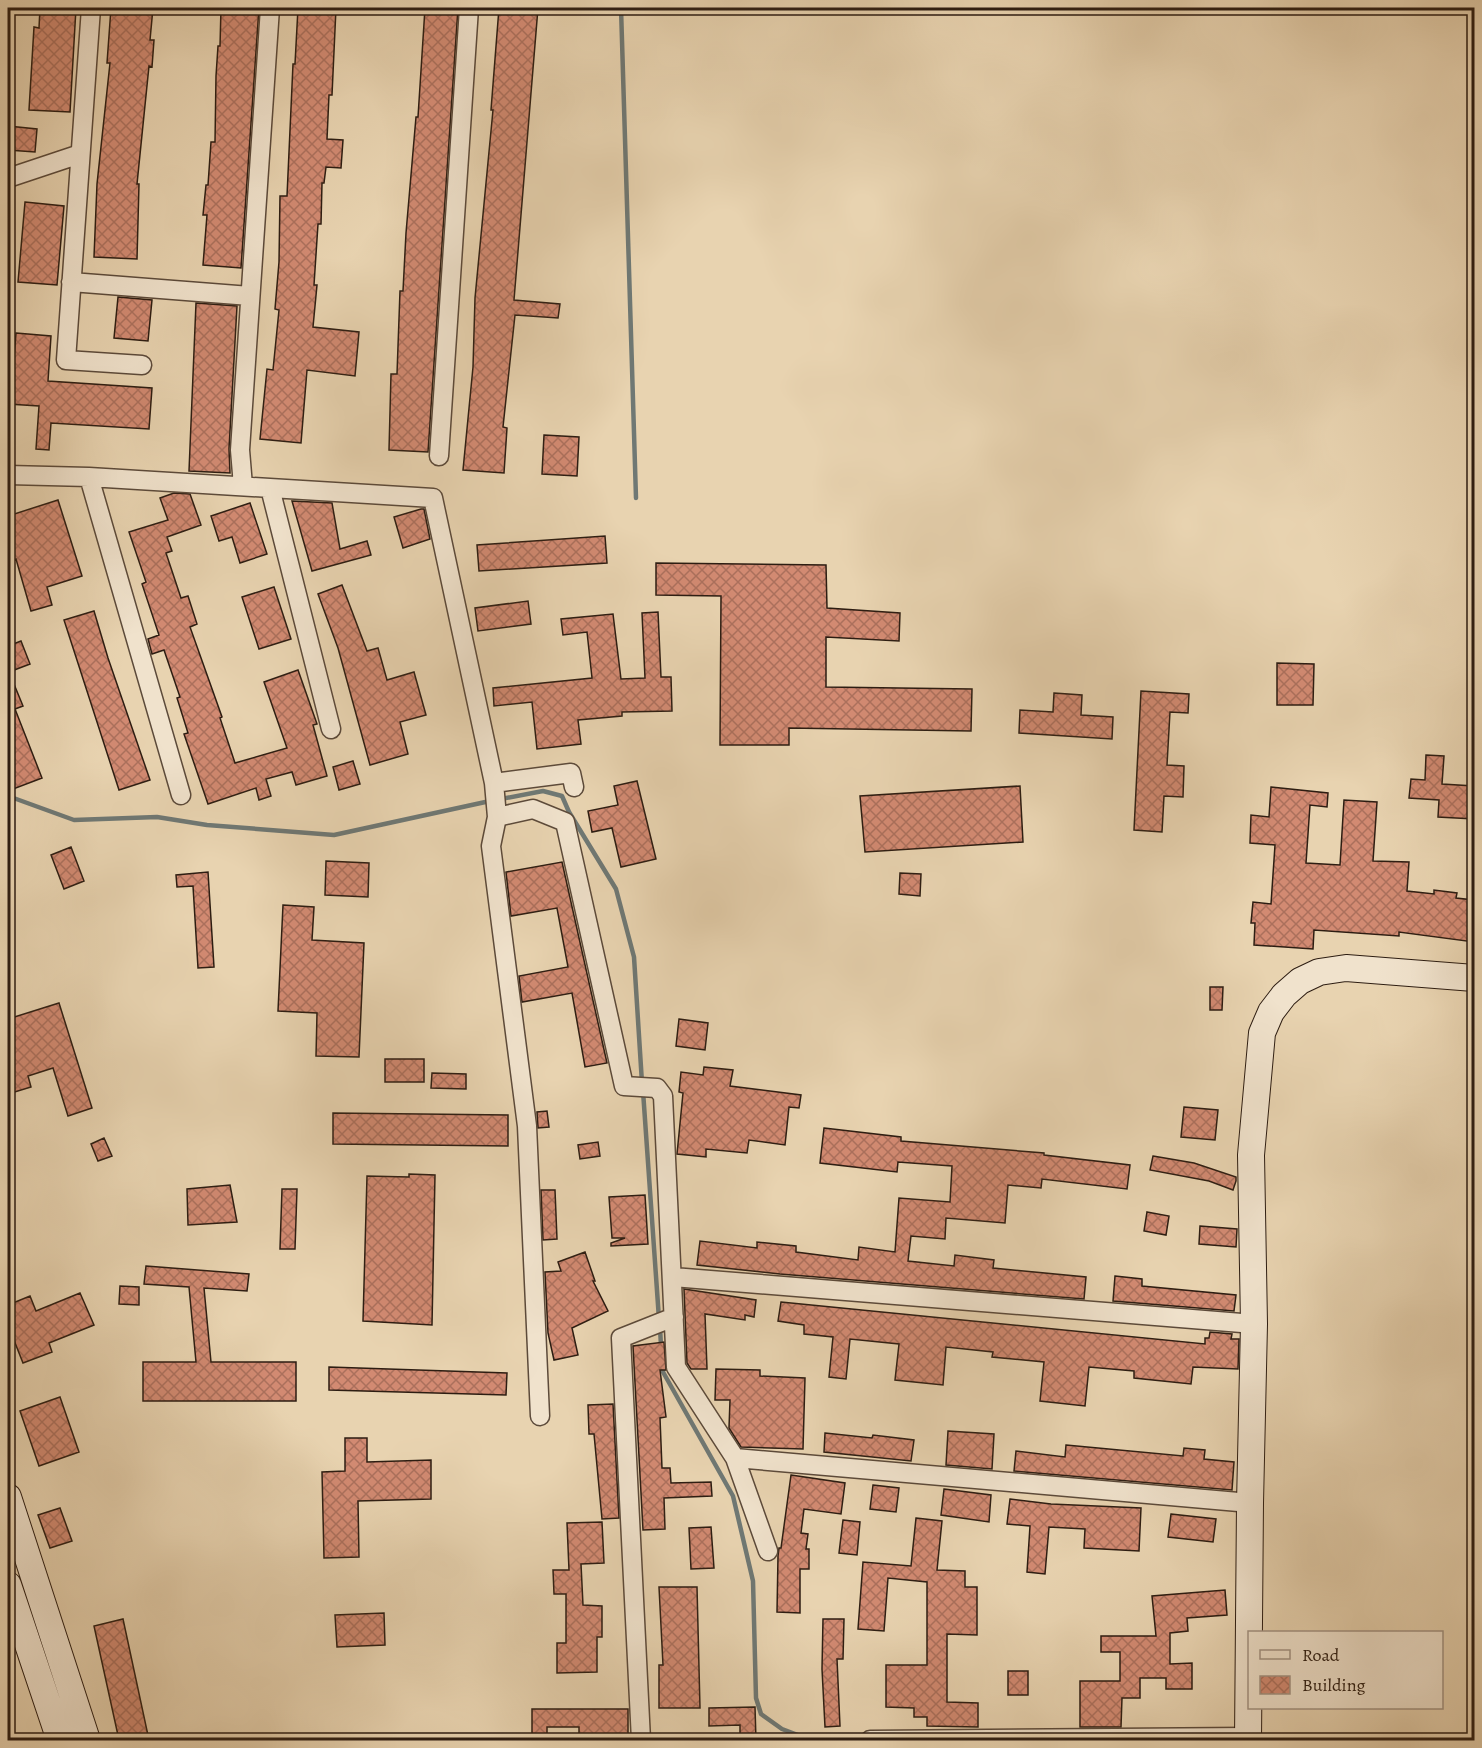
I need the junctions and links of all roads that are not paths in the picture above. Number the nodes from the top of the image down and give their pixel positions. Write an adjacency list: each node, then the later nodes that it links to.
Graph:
1 (91, 8): 4 (street)
2 (270, 8): 7 (street)
3 (469, 8): 9 (street)
4 (80, 154): 5 (street); 6 (street)
5 (8, 178)
6 (71, 282): 7 (street); 8 (street)
7 (250, 296): 12 (street)
8 (142, 365)
9 (440, 456)
10 (8, 475): 11 (street)
11 (89, 477): 12 (street); 17 (street)
12 (243, 486): 13 (street)
13 (270, 488): 14 (street); 15 (street)
14 (331, 729)
15 (494, 783): 16 (street); 18 (street)
16 (574, 787)
17 (181, 795)
18 (497, 817): 20 (street); 23 (street)
19 (1474, 978): 22 (main road)
20 (673, 1277): 21 (street); 22 (street)
21 (664, 1321): 24 (street); 35 (street)
22 (1254, 1324): 26 (main road)
23 (540, 1416)
24 (735, 1458): 26 (street); 27 (street)
25 (8, 1497): 28 (main road)
26 (1250, 1503): 30 (main road)
27 (768, 1551)
28 (19, 1572): 34 (main road)
29 (8, 1585): 33 (main road)
30 (1249, 1631)
31 (1248, 1709): 32 (main road)
32 (1248, 1739): 36 (street)
33 (60, 1740)
34 (87, 1740)
35 (641, 1740)
36 (870, 1740)

